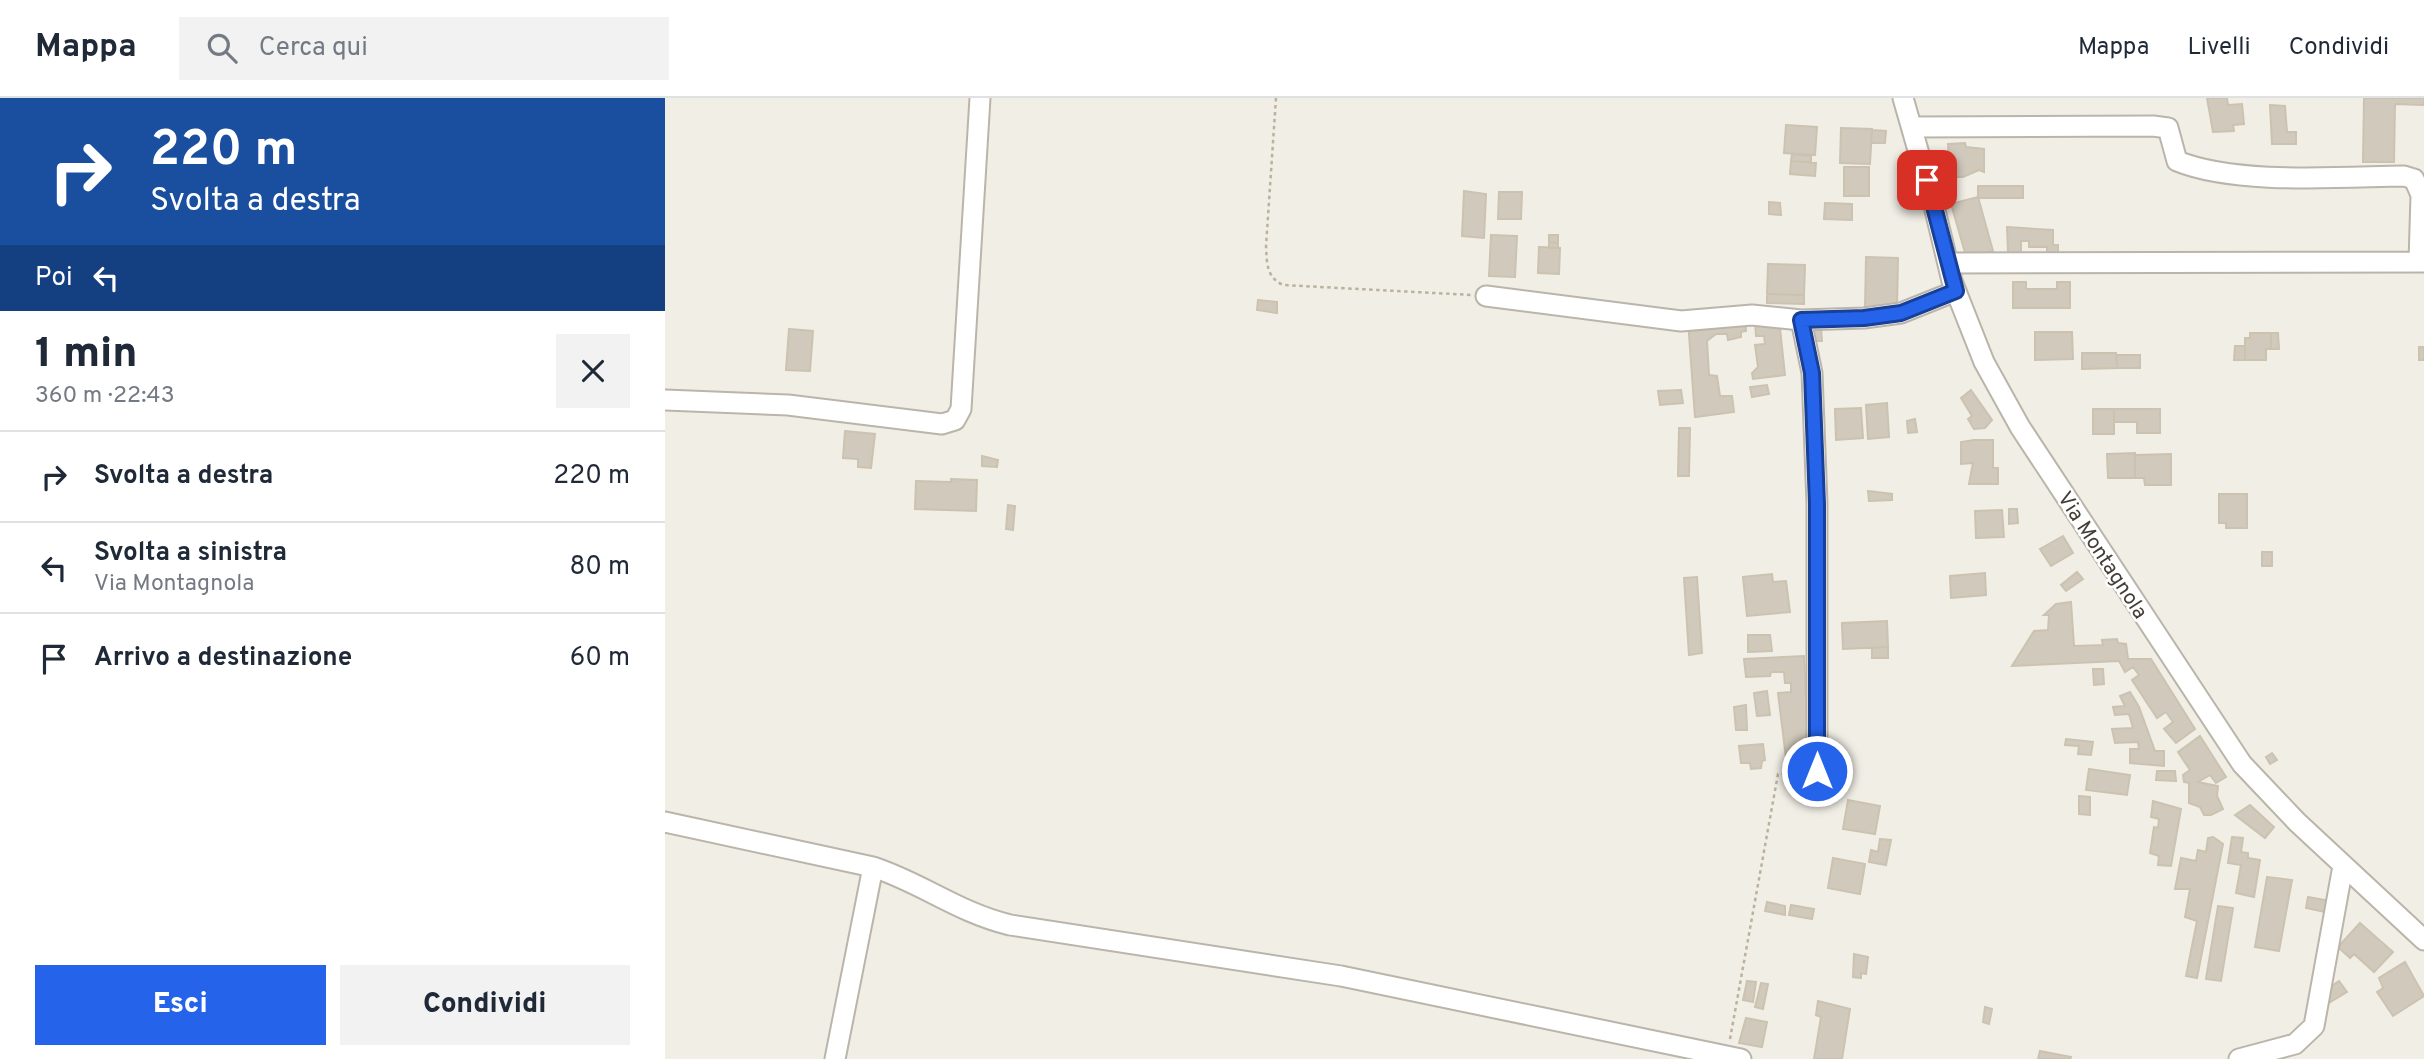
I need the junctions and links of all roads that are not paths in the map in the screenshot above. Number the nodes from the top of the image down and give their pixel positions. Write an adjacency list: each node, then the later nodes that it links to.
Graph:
1 (980, 98): 9 (street)
2 (1903, 98): 3 (street, Via Montagnola)
3 (1912, 127): 4 (street); 5 (street, Via Montagnola)
4 (2422, 262): 5 (street)
5 (1948, 263): 6 (street, Via Montagnola)
6 (1956, 291): 8 (street); 12 (street, Via Montagnola)
7 (1486, 296): 8 (street)
8 (1801, 320): 10 (street)
9 (665, 400)
10 (1817, 771)
11 (665, 822): 13 (street)
12 (2343, 866): 14 (street, Via Montagnola); 17 (street)
13 (873, 867): 15 (street); 16 (street)
14 (2424, 940)
15 (1734, 1057)
16 (835, 1059)
17 (2239, 1059)

